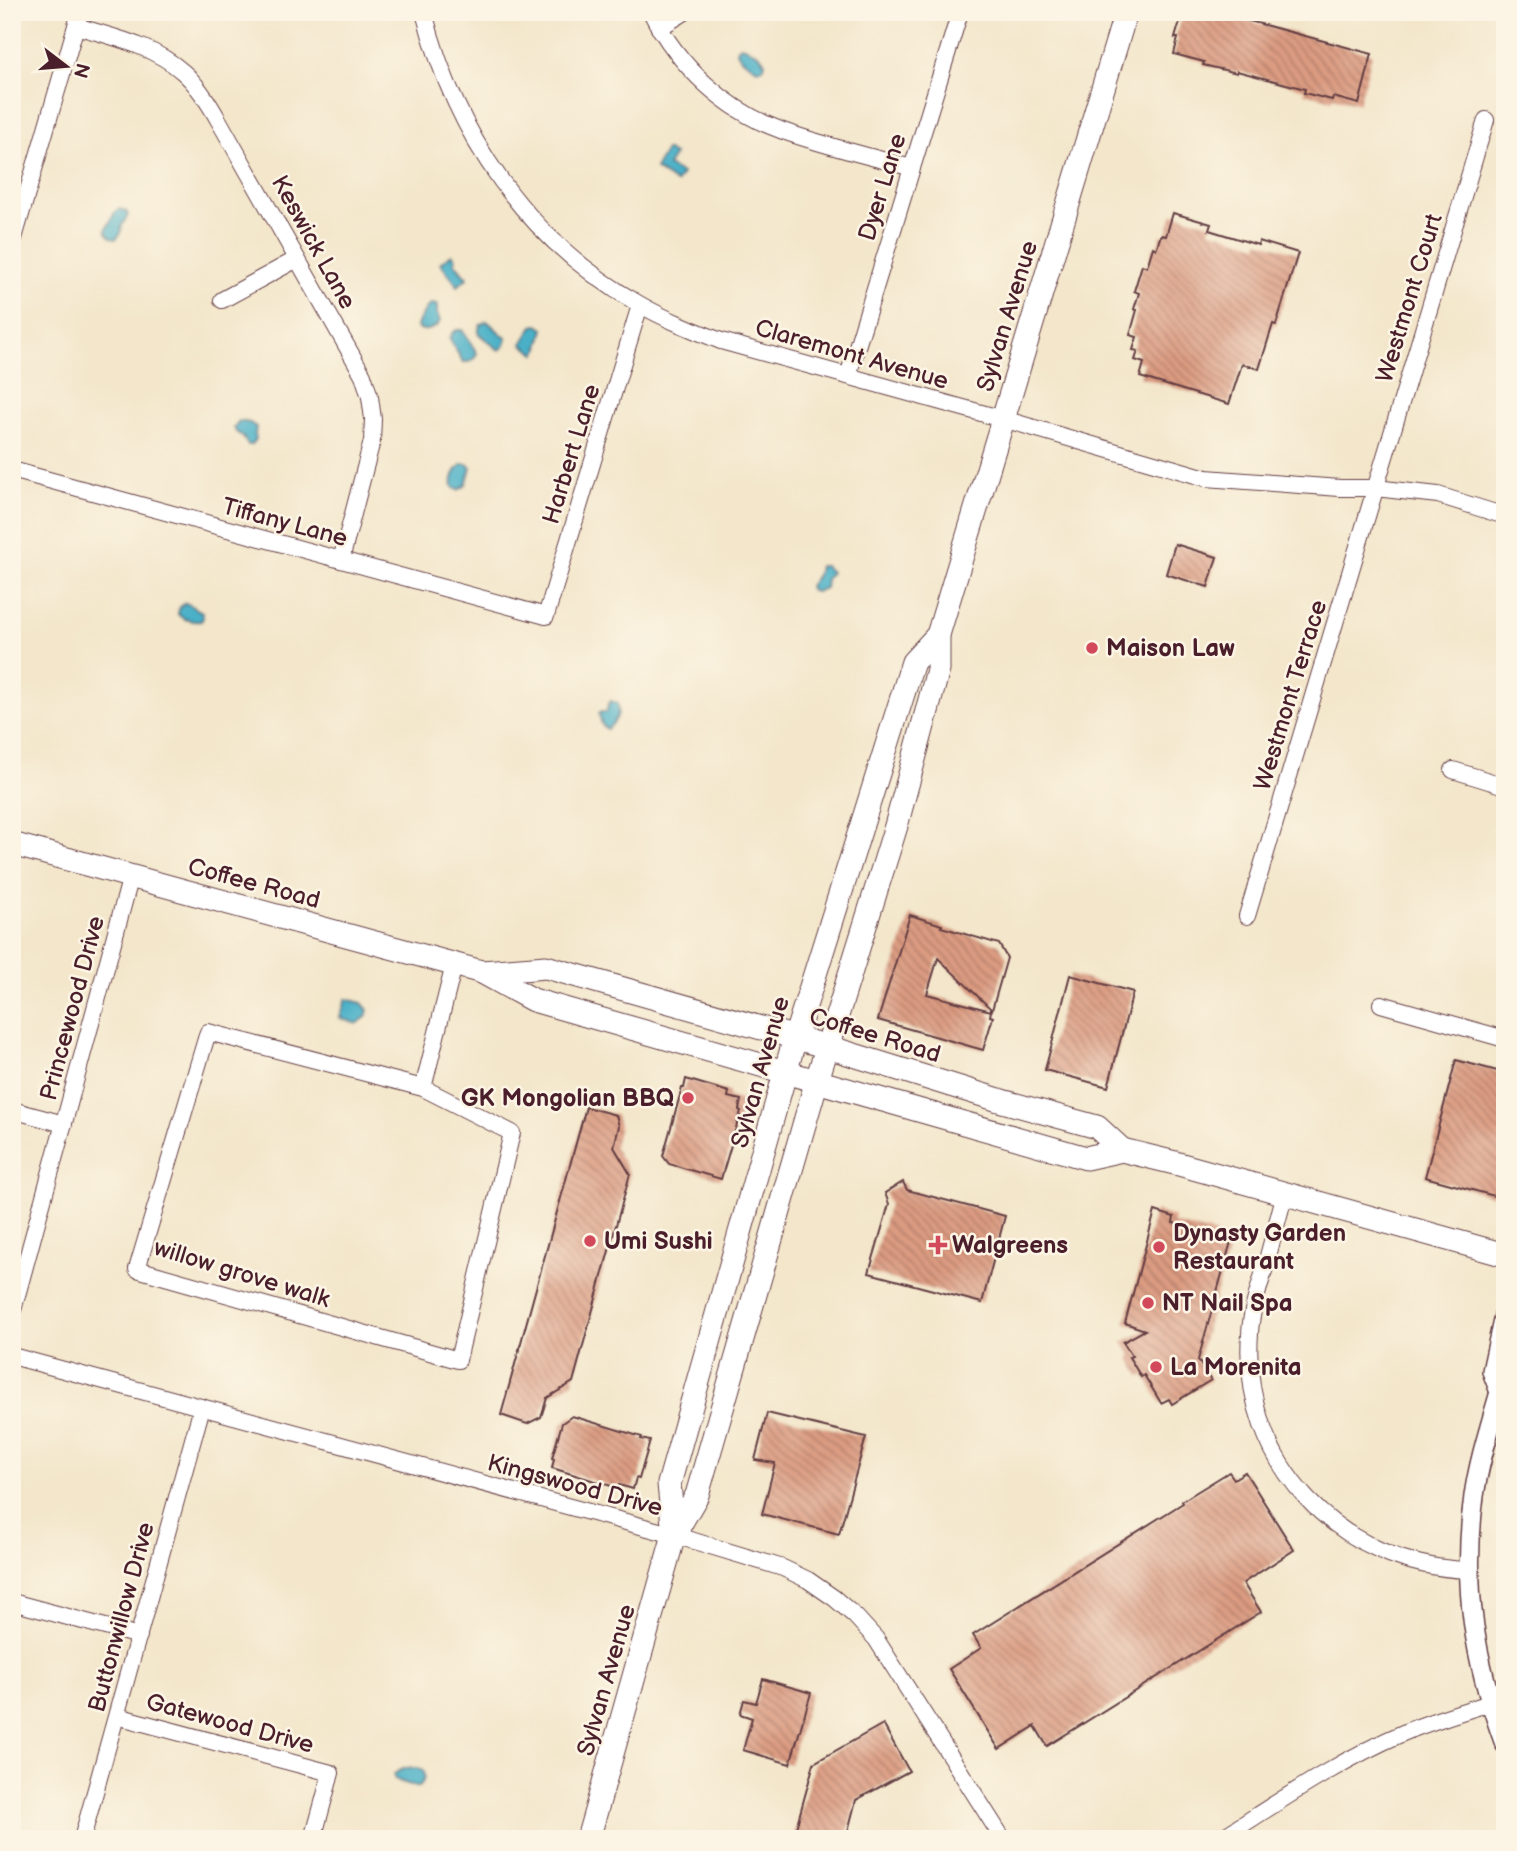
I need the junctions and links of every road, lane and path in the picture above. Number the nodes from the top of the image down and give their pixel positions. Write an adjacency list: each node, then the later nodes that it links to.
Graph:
1 (424, 12): 13 (street, Claremont Avenue)
2 (651, 12): 7 (street)
3 (685, 12): 7 (street)
4 (960, 12): 9 (street, Dyer Lane)
5 (1126, 12): 15 (main road, Sylvan Avenue)
6 (78, 19): 10 (street); 11 (street, Keswick Lane)
7 (659, 27): 9 (street)
8 (1486, 120): 17 (street, Westmont Court)
9 (912, 168): 14 (street, Dyer Lane)
10 (13, 240)
11 (297, 259): 12 (street); 19 (street, Keswick Lane)
12 (222, 300)
13 (640, 305): 14 (street, Claremont Avenue); 20 (street, Harbert Lane)
14 (848, 376): 15 (street, Claremont Avenue)
15 (1003, 419): 17 (street, Claremont Avenue); 21 (main road, Sylvan Avenue)
16 (12, 470): 19 (street, Tiffany Lane)
17 (1375, 488): 18 (street, Claremont Avenue); 26 (street, Westmont Terrace)
18 (1505, 516)
19 (341, 560): 20 (street, Tiffany Lane)
20 (546, 616)
21 (938, 635): 30 (main road, Sylvan Avenue); 32 (main road, Sylvan Avenue)
22 (1453, 770): 23 (street)
23 (1505, 786)
24 (12, 844): 25 (main road, Coffee Road)
25 (131, 876): 27 (main road, Coffee Road); 37 (street, Princewood Drive)
26 (1247, 916)
27 (454, 965): 28 (main road, Coffee Road); 35 (street)
28 (482, 972): 30 (main road, Coffee Road); 33 (main road, Coffee Road)
29 (1381, 1004): 31 (street)
30 (795, 1038): 32 (main road, Coffee Road); 33 (main road, Sylvan Avenue)
31 (1505, 1039)
32 (828, 1047): 34 (main road, Sylvan Avenue); 38 (main road, Coffee Road)
33 (787, 1072): 34 (main road, Coffee Road); 46 (main road, Sylvan Avenue)
34 (817, 1080): 38 (main road, Coffee Road); 46 (main road, Sylvan Avenue)
35 (423, 1088): 35 (street, willow grove walk)
36 (12, 1110): 37 (street)
37 (64, 1124): 42 (street, Princewood Drive)
38 (1122, 1150): 39 (main road, Coffee Road)
39 (1284, 1193): 40 (main road, Coffee Road); 47 (street)
40 (1505, 1255)
41 (1505, 1311): 44 (street)
42 (12, 1314)
43 (12, 1356): 45 (street, Kingswood Drive)
44 (1502, 1390): 47 (street)
45 (202, 1407): 46 (street, Kingswood Drive); 49 (street, Buttonwillow Drive)
46 (674, 1535): 55 (main road, Sylvan Avenue); 56 (street, Kingswood Drive)
47 (1469, 1570): 50 (street)
48 (12, 1602): 49 (street)
49 (139, 1636): 51 (street, Buttonwillow Drive)
50 (1490, 1703): 52 (street); 57 (street)
51 (117, 1716): 53 (street, Buttonwillow Drive); 54 (street, Gatewood Drive)
52 (1505, 1744)
53 (82, 1839)
54 (313, 1839)
55 (588, 1839)
56 (1003, 1839)
57 (1220, 1839)

